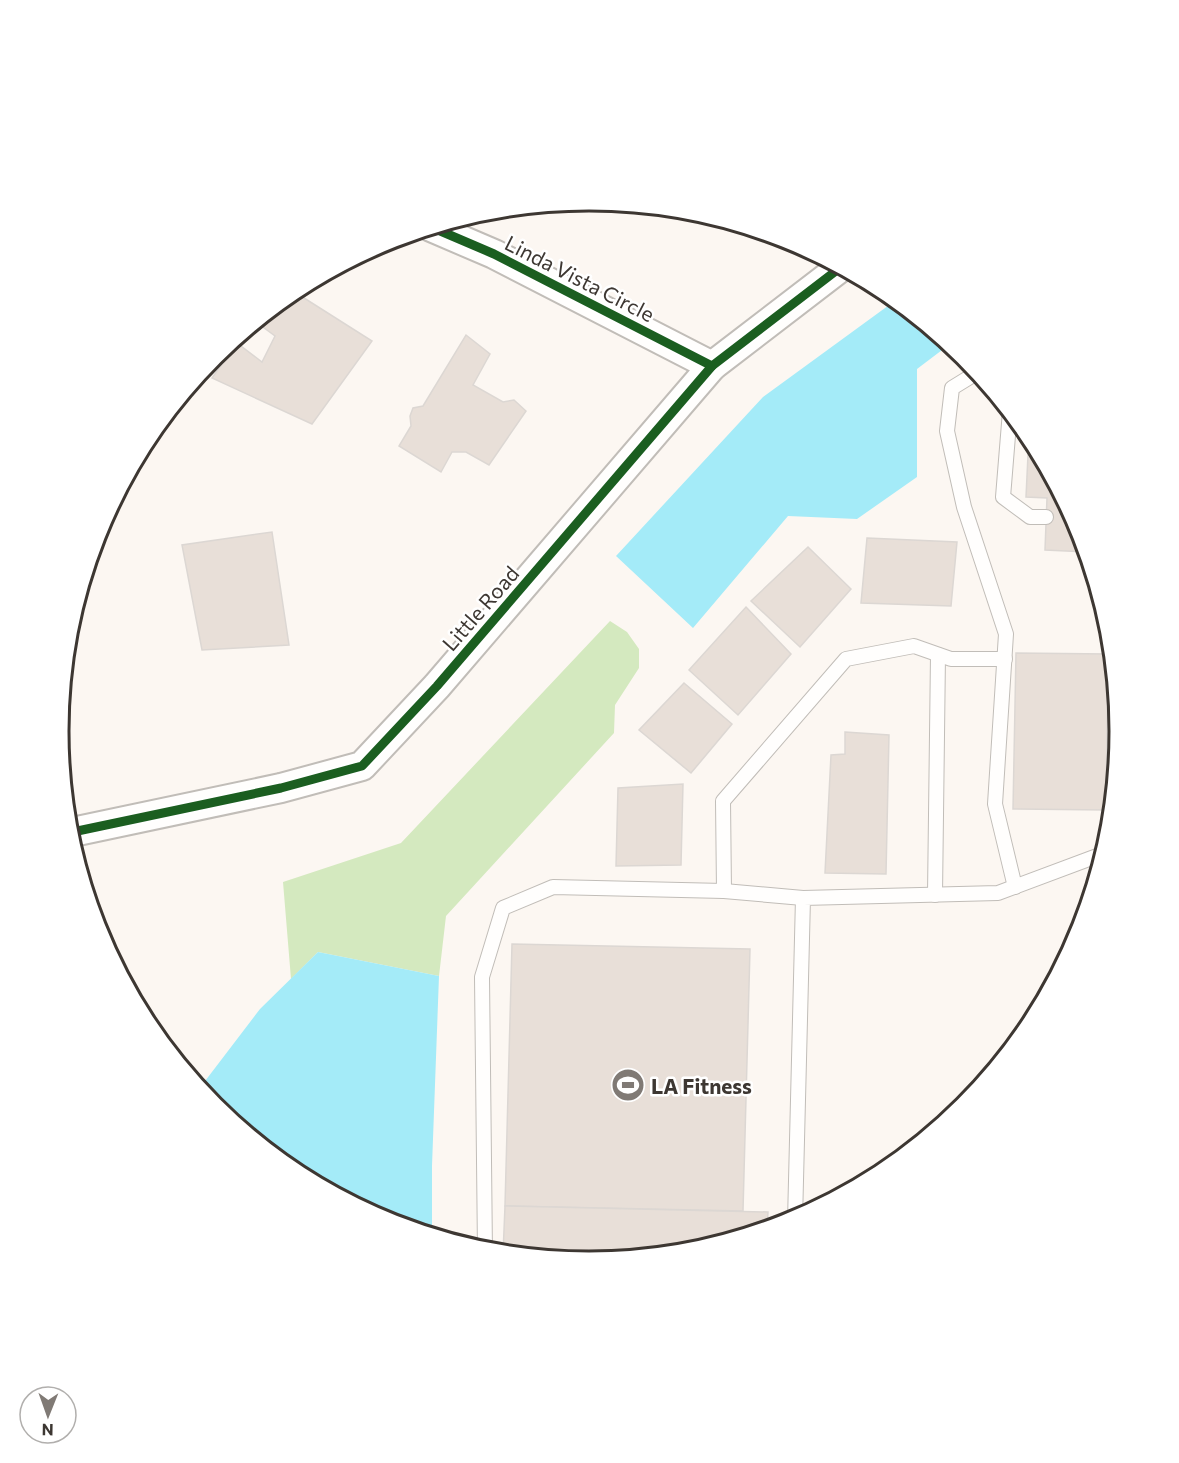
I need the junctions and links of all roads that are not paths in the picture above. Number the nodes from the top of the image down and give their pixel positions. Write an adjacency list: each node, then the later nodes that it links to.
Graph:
1 (444, 232): 3 (street, Linda Vista Circle)
2 (834, 272): 3 (street, Little Road)
3 (712, 366): 9 (street, Little Road)
4 (971, 377): 8 (lane)
5 (1009, 424): 6 (lane)
6 (1046, 518)
7 (938, 655): 8 (lane); 12 (lane); 13 (lane)
8 (1005, 659): 11 (lane)
9 (79, 831)
10 (1094, 858): 11 (lane)
11 (1016, 887): 13 (lane)
12 (724, 891): 14 (lane); 16 (lane)
13 (935, 895): 14 (lane)
14 (803, 898): 15 (lane)
15 (795, 1209)
16 (484, 1241)

